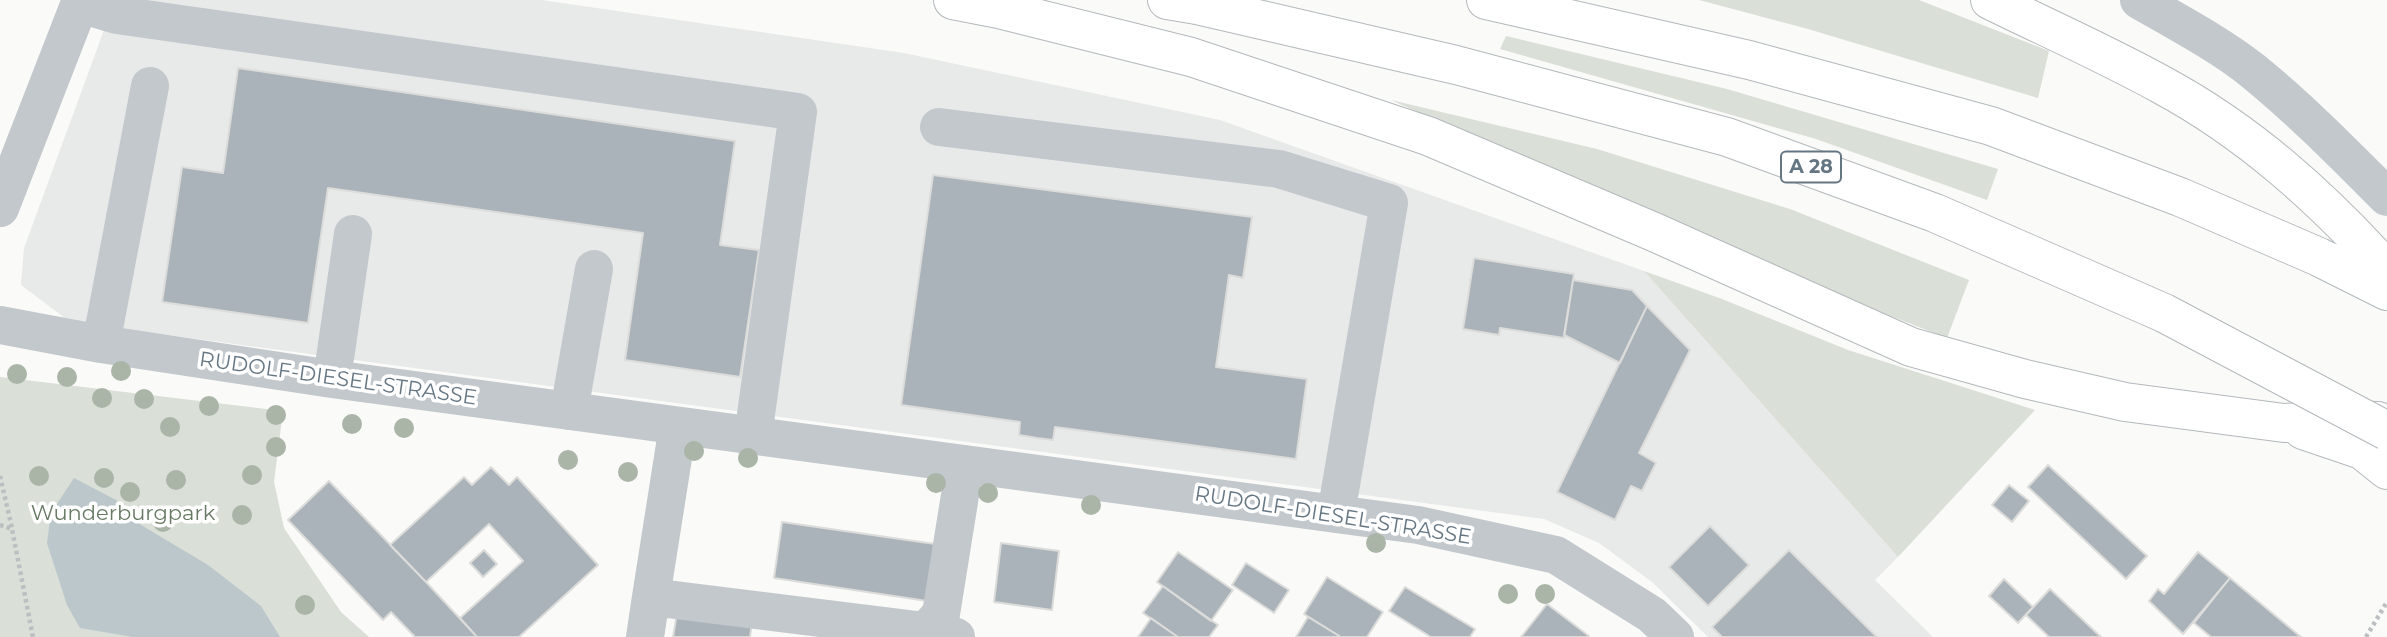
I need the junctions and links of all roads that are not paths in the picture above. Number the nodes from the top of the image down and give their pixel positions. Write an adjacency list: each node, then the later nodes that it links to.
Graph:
1 (953, 0): 20 (highway)
2 (1486, 0): 14 (highway)
3 (1990, 0): 13 (highway)
4 (2139, 0): 9 (street)
5 (80, 2): 10 (street); 23 (street)
6 (1182, 2): 22 (highway, A 28, bridge)
7 (150, 86): 16 (street)
8 (939, 127): 26 (street)
9 (2387, 197)
10 (0, 208)
11 (354, 234): 17 (street)
12 (594, 269): 18 (street)
13 (2387, 270)
14 (2387, 291)
15 (0, 325): 16 (street, RUDOLF-DIESEL-STRASSE)
16 (101, 344): 17 (street, RUDOLF-DIESEL-STRASSE)
17 (332, 379): 18 (street, RUDOLF-DIESEL-STRASSE)
18 (569, 411): 21 (street, RUDOLF-DIESEL-STRASSE)
19 (2387, 421): 20 (highway)
20 (2284, 423): 25 (highway)
21 (678, 426): 23 (street, RUDOLF-DIESEL-STRASSE); 27 (street)
22 (2387, 431)
23 (753, 436): 24 (street, RUDOLF-DIESEL-STRASSE)
24 (965, 464): 26 (street, RUDOLF-DIESEL-STRASSE); 29 (street)
25 (2387, 470)
26 (1336, 514): 28 (street, RUDOLF-DIESEL-STRASSE)
27 (651, 597): 29 (street); 30 (street)
28 (1654, 630)
29 (934, 635)
30 (645, 637)

